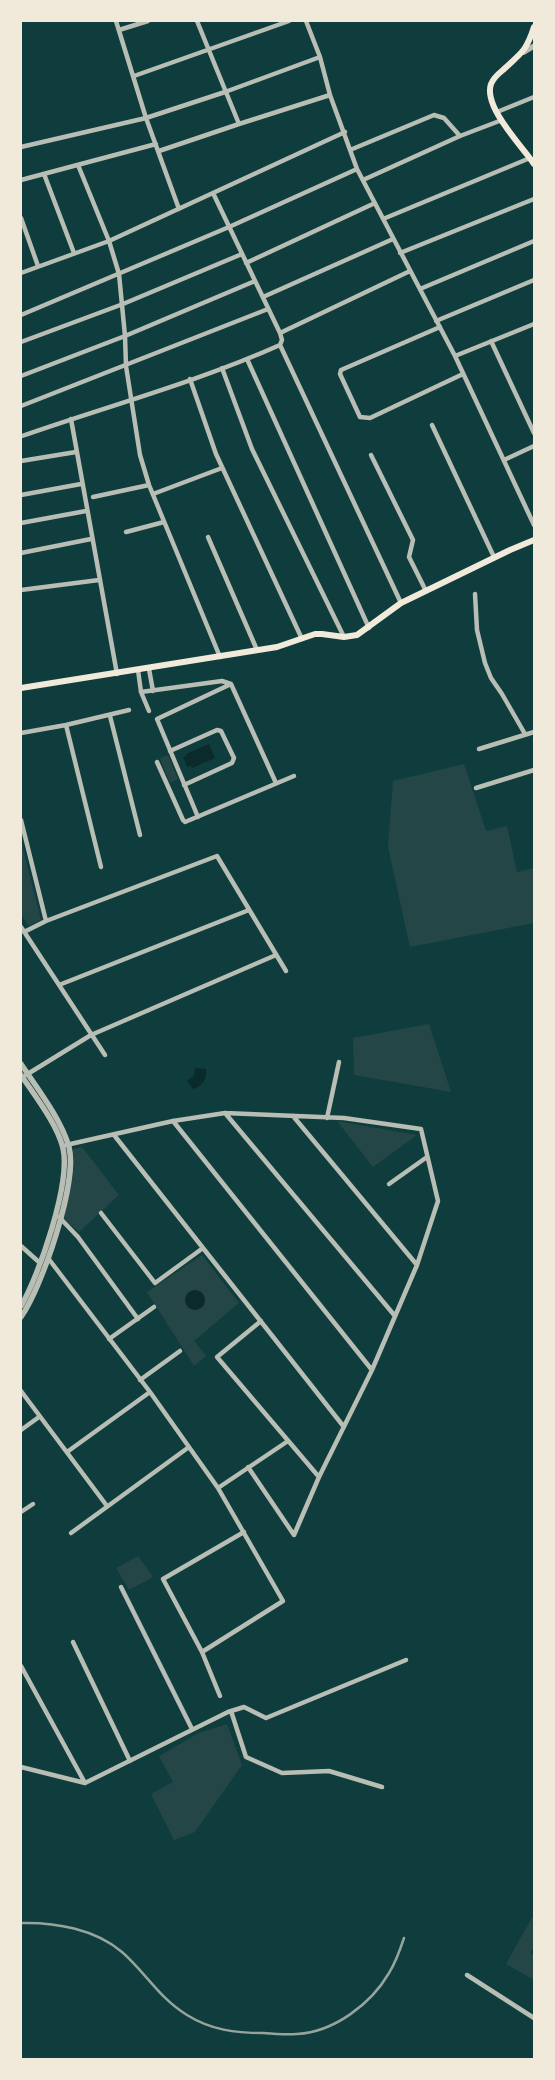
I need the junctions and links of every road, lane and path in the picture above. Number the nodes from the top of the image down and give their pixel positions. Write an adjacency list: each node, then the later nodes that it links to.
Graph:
1 (116, 21): 7 (street)
2 (148, 21): 7 (street)
3 (197, 21): 9 (street)
4 (288, 21): 9 (street)
5 (306, 21): 11 (street)
6 (534, 27): 10 (main road)
7 (119, 30): 12 (street)
8 (534, 46): 10 (street)
9 (208, 50): 12 (street); 13 (street)
10 (524, 52): 16 (main road)
11 (320, 57): 13 (street); 14 (street)
12 (134, 76): 17 (street)
13 (225, 92): 17 (street); 19 (street)
14 (330, 95): 19 (street); 20 (street)
15 (534, 97): 16 (street)
16 (496, 112): 18 (main road)
17 (146, 118): 22 (street); 23 (street)
18 (502, 120): 21 (street); 26 (main road)
19 (239, 124): 25 (street)
20 (345, 132): 24 (street); 32 (street)
21 (460, 136): 24 (street); 31 (street)
22 (156, 144): 25 (street); 27 (street)
23 (21, 147)
24 (350, 150): 28 (street)
25 (159, 151): 35 (street)
26 (532, 161): 37 (street)
27 (78, 165): 29 (street); 40 (street)
28 (357, 169): 31 (street); 38 (street)
29 (44, 174): 30 (street); 42 (street)
30 (21, 180)
31 (363, 180): 34 (street)
32 (213, 192): 35 (street); 38 (street)
33 (534, 199): 43 (street)
34 (375, 203): 37 (street); 45 (street)
35 (179, 209): 40 (street)
36 (21, 218): 46 (street)
37 (383, 218): 39 (street)
38 (229, 227): 44 (street); 49 (street)
39 (393, 239): 43 (street); 53 (street)
40 (108, 241): 42 (street); 49 (street)
41 (534, 241): 52 (street)
42 (74, 253): 46 (street)
43 (400, 253): 47 (street)
44 (242, 254): 45 (street); 54 (street)
45 (246, 263): 51 (street)
46 (38, 266): 48 (street)
47 (410, 271): 52 (street); 60 (street)
48 (21, 273)
49 (119, 274): 54 (street); 56 (street)
50 (534, 280): 57 (street)
51 (255, 281): 53 (street); 61 (street)
52 (420, 289): 57 (street)
53 (263, 297): 55 (street)
54 (123, 304): 61 (street); 63 (street)
55 (268, 309): 60 (street); 67 (street)
56 (21, 315)
57 (436, 321): 59 (street)
58 (534, 324): 62 (street)
59 (440, 327): 65 (street); 69 (street)
60 (280, 333): 64 (street)
61 (126, 336): 67 (street); 70 (street)
62 (492, 341): 65 (street); 76 (street)
63 (21, 342)
64 (280, 345): 66 (street); 103 (street)
65 (455, 356): 69 (street)
66 (247, 359): 68 (street); 104 (street)
67 (126, 366): 72 (street); 73 (street)
68 (222, 368): 71 (street); 105 (street)
69 (463, 374): 81 (street)
70 (21, 376)
71 (190, 380): 72 (street); 83 (street)
72 (131, 401): 74 (street); 85 (street)
73 (21, 406)
74 (71, 419): 77 (street); 79 (street)
75 (432, 425): 98 (street)
76 (534, 433)
77 (22, 436)
78 (534, 446): 81 (street)
79 (76, 452): 82 (street); 84 (street)
80 (371, 455): 101 (street)
81 (504, 460): 92 (street)
82 (21, 461)
83 (222, 468): 86 (street); 106 (street)
84 (81, 484): 87 (street); 89 (street)
85 (149, 485): 86 (street); 88 (street)
86 (153, 494): 90 (street)
87 (21, 495)
88 (93, 497)
89 (86, 511): 91 (street); 95 (street)
90 (164, 522): 93 (street); 108 (street)
91 (21, 523)
92 (534, 525)
93 (126, 532)
94 (208, 537): 107 (street)
95 (91, 539): 97 (street); 99 (street)
96 (534, 540): 98 (main road)
97 (21, 553)
98 (494, 558): 101 (main road)
99 (99, 580): 100 (street); 111 (street)
100 (21, 590)
101 (426, 591): 103 (main road)
102 (475, 594): 122 (street)
103 (401, 603): 104 (main road)
104 (370, 628): 105 (main road)
105 (344, 638): 106 (main road)
106 (302, 639): 107 (main road)
107 (257, 650): 108 (main road)
108 (220, 658): 109 (main road)
109 (149, 668): 110 (main road); 114 (street)
110 (138, 670): 111 (main road); 115 (street)
111 (117, 674): 113 (main road)
112 (231, 684): 114 (street); 124 (street); 128 (street)
113 (21, 688)
114 (153, 691): 115 (street)
115 (141, 692): 117 (street)
116 (130, 710): 118 (street)
117 (149, 711)
118 (110, 716): 119 (street); 133 (street)
119 (66, 725): 121 (street); 134 (street)
120 (534, 732): 122 (street)
121 (21, 733)
122 (525, 734): 123 (street)
123 (479, 749)
124 (170, 751): 129 (street); 129 (street)
125 (157, 762): 131 (street)
126 (534, 770): 130 (street)
127 (294, 776): 128 (street)
128 (276, 783): 131 (street)
129 (184, 784): 131 (street)
130 (476, 788)
131 (198, 817)
132 (21, 820): 136 (street)
133 (140, 835)
134 (101, 867)
135 (249, 910): 136 (street); 138 (street); 140 (street)
136 (46, 921): 137 (street)
137 (23, 929): 140 (street)
138 (276, 955): 139 (street); 141 (street)
139 (286, 971)
140 (59, 984): 141 (street)
141 (91, 1034): 142 (street); 145 (street)
142 (105, 1055)
143 (339, 1062): 148 (street)
144 (21, 1064): 145 (street)
145 (24, 1076): 151 (street)
146 (225, 1113): 147 (street); 149 (street); 165 (street)
147 (293, 1116): 148 (street); 162 (street)
148 (326, 1118): 152 (street)
149 (173, 1121): 150 (street); 171 (street)
150 (114, 1135): 151 (street); 158 (street)
151 (65, 1146): 154 (street); 156 (street)
152 (427, 1157): 153 (street); 162 (street)
153 (389, 1184)
154 (56, 1211): 156 (street); 159 (street)
155 (102, 1212): 158 (street)
156 (60, 1219): 160 (street); 167 (street)
157 (21, 1246): 161 (street)
158 (203, 1248): 168 (street)
159 (44, 1252): 160 (street); 161 (street)
160 (48, 1258): 166 (street); 169 (street)
161 (40, 1264): 163 (street)
162 (417, 1265): 165 (street)
163 (21, 1306)
164 (154, 1306): 167 (street)
165 (395, 1316): 171 (street)
166 (21, 1317)
167 (138, 1318): 169 (street)
168 (260, 1321): 176 (street); 178 (street)
169 (109, 1339): 172 (street)
170 (180, 1351): 172 (street)
171 (372, 1370): 176 (street)
172 (140, 1380): 174 (street)
173 (21, 1391): 175 (street)
174 (150, 1392): 179 (street); 180 (street)
175 (40, 1417): 177 (street); 180 (street)
176 (344, 1427): 182 (street)
177 (21, 1430)
178 (288, 1441): 181 (street); 182 (street)
179 (189, 1447): 183 (street); 185 (street)
180 (67, 1452): 185 (street)
181 (248, 1467): 182 (street); 183 (street)
182 (319, 1477)
183 (218, 1488): 187 (street)
184 (33, 1504): 186 (street)
185 (107, 1506): 188 (street)
186 (21, 1512)
187 (244, 1532): 191 (street); 191 (street)
188 (70, 1533)
189 (121, 1587): 196 (street)
190 (73, 1642): 197 (street)
191 (202, 1652): 194 (street)
192 (406, 1660): 195 (street)
193 (21, 1666): 199 (street)
194 (220, 1696)
195 (231, 1711): 196 (street); 200 (street)
196 (192, 1729): 197 (street)
197 (130, 1762): 199 (street)
198 (21, 1767): 199 (street)
199 (85, 1783)
200 (382, 1788)
201 (467, 1975): 202 (street)
202 (534, 2018)

